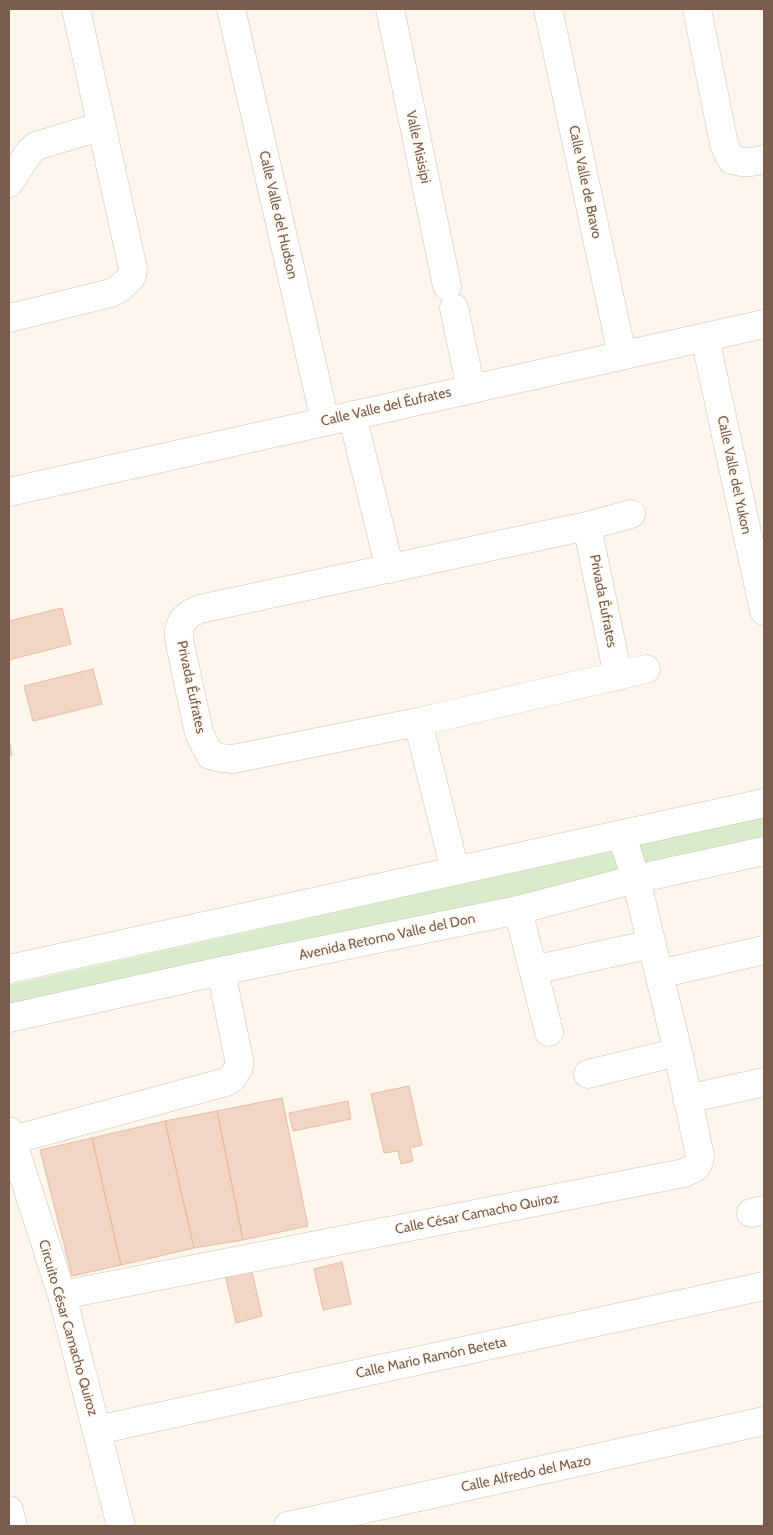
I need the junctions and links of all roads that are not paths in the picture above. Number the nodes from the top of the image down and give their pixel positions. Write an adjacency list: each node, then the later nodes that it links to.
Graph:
1 (76, 9): 6 (street)
2 (231, 9): 15 (street, Calle Valle del Hudson)
3 (390, 9): 13 (street, Valle Misisipi)
4 (548, 9): 12 (street, Calle Valle de Bravo)
5 (697, 9): 7 (street)
6 (102, 126): 8 (street); 9 (street)
7 (764, 159)
8 (9, 183)
9 (9, 318)
10 (764, 324): 11 (street, Calle Valle del Éufrates)
11 (705, 338): 12 (street, Calle Valle del Éufrates); 20 (street, Calle Valle del Yukon)
12 (622, 355): 13 (street, Calle Valle del Éufrates)
13 (471, 389): 14 (street, Calle Valle del Éufrates)
14 (352, 415): 15 (street, Calle Valle del Éufrates); 19 (street)
15 (325, 421): 16 (street, Calle Valle del Éufrates)
16 (9, 492)
17 (631, 514): 18 (street, Privada Éufrates)
18 (587, 526): 19 (street, Privada Éufrates); 22 (street, Privada Éufrates)
19 (390, 569): 23 (street, Privada Éufrates)
20 (764, 612)
21 (646, 669): 22 (street, Privada Éufrates)
22 (618, 676): 23 (street, Privada Éufrates)
23 (418, 722): 27 (street)
24 (764, 803): 25 (street)
25 (622, 836): 27 (street); 28 (street, Calle César Camacho Quiroz)
26 (764, 850): 28 (street, Avenida Retorno Valle del Don)
27 (455, 870): 32 (street)
28 (636, 879): 29 (street, Avenida Retorno Valle del Don); 30 (street, Calle César Camacho Quiroz)
29 (518, 910): 33 (street); 34 (street, Avenida Retorno Valle del Don)
30 (652, 944): 33 (street); 35 (street, Calle César Camacho Quiroz)
31 (764, 950): 35 (street)
32 (9, 970)
33 (533, 970): 37 (street)
34 (221, 971): 36 (street, Avenida Retorno Valle del Don); 42 (street)
35 (659, 974): 38 (street, Calle César Camacho Quiroz)
36 (9, 1018)
37 (548, 1032)
38 (678, 1052): 39 (street); 41 (street, Calle César Camacho Quiroz)
39 (588, 1074)
40 (764, 1082): 41 (street)
41 (687, 1099): 44 (street, Calle César Camacho Quiroz)
42 (10, 1136): 44 (street, Circuito César Camacho Quiroz)
43 (764, 1286): 46 (street, Calle Mario Ramón Beteta)
44 (62, 1295): 46 (street, Circuito César Camacho Quiroz)
45 (764, 1421): 50 (street, Calle Alfredo del Mazo)
46 (97, 1430): 49 (street, Circuito César Camacho Quiroz)
47 (9, 1510): 48 (street)
48 (12, 1526)
49 (122, 1526)
50 (288, 1526)

